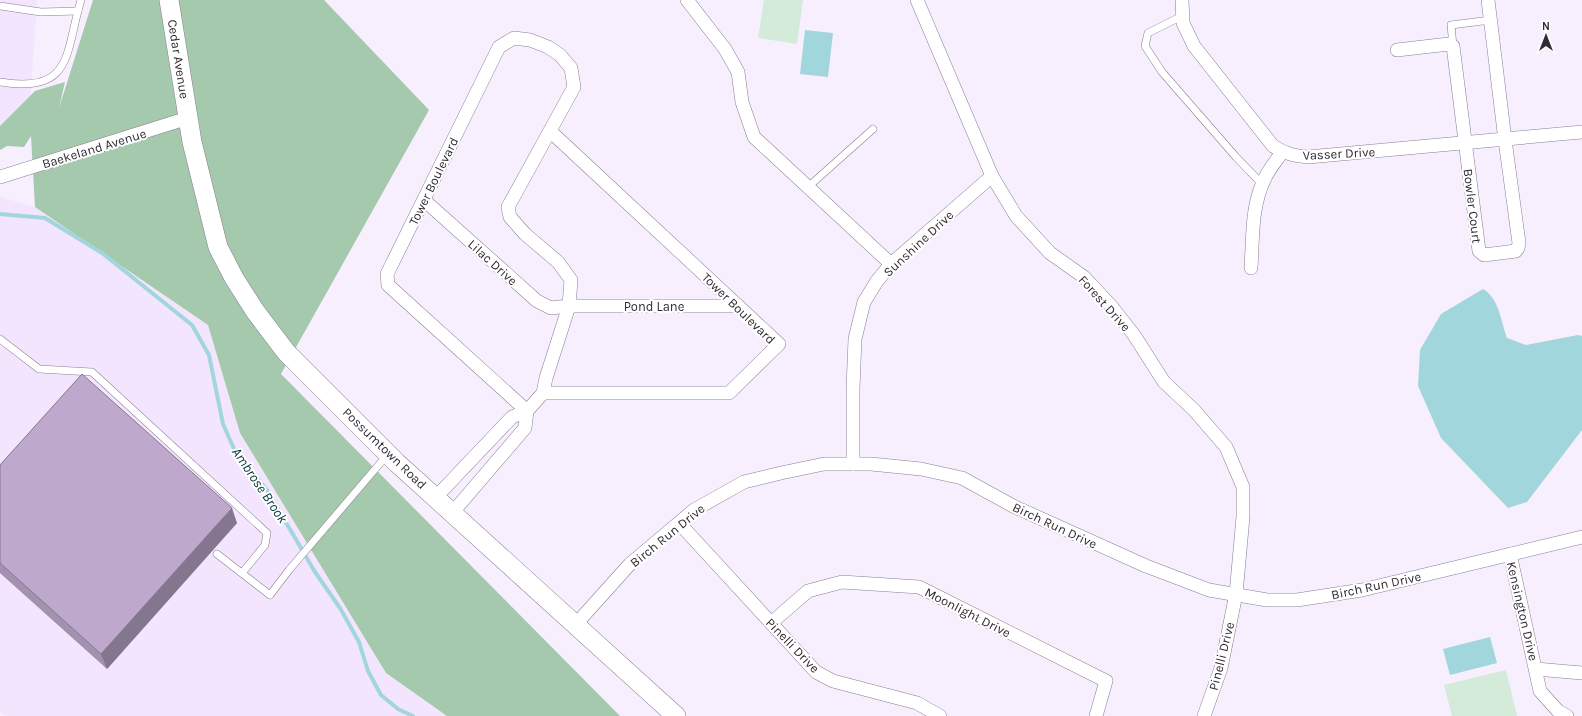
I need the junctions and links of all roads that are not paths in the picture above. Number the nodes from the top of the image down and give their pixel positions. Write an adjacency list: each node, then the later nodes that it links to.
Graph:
1 (81, 0): 8 (lane)
2 (169, 0): 14 (main road, Cedar Avenue)
3 (687, 0): 24 (street)
4 (917, 0): 21 (street, Forest Drive)
5 (1182, 0): 9 (street, Vasser Drive)
6 (1488, 0): 10 (street, Bowler Court)
7 (0, 6): 8 (lane)
8 (78, 11): 13 (lane)
9 (1182, 16): 20 (street, Vasser Drive); 23 (lane)
10 (1491, 20): 11 (lane); 18 (street, Bowler Court)
11 (1453, 46): 12 (street); 19 (street, Bowler Court)
12 (1397, 50)
13 (0, 82)
14 (188, 118): 22 (street, Baekeland Avenue); 33 (main road, Possumtown Road)
15 (873, 129): 24 (lane)
16 (550, 131): 25 (street, Tower Boulevard); 28 (street, Tower Boulevard); 29 (street, Tower Boulevard)
17 (1582, 132): 18 (street, Vasser Drive)
18 (1504, 140): 19 (street, Vasser Drive); 19 (street, Bowler Court)
19 (1465, 144): 20 (street, Vasser Drive)
20 (1282, 152): 23 (street)
21 (992, 176): 26 (street, Sunshine Drive); 42 (street, Forest Drive)
22 (0, 178)
23 (1262, 184): 27 (street)
24 (808, 187): 26 (street)
25 (424, 200): 28 (street, Lilac Drive); 32 (street, Tower Boulevard)
26 (891, 264): 34 (street, Sunshine Drive)
27 (1251, 268)
28 (570, 306): 29 (street, Pond Lane); 31 (street, Tower Boulevard)
29 (738, 306): 31 (street, Tower Boulevard)
30 (0, 339): 41 (lane)
31 (543, 393): 32 (street)
32 (527, 410): 35 (street); 36 (street)
33 (388, 453): 35 (main road, Possumtown Road); 41 (lane)
34 (853, 464): 37 (street, Birch Run Drive); 42 (street, Birch Run Drive)
35 (436, 497): 36 (main road, Possumtown Road)
36 (453, 512): 44 (main road, Possumtown Road)
37 (679, 523): 43 (street, Pinelli Drive); 44 (street, Birch Run Drive)
38 (1582, 537): 40 (street, Birch Run Drive)
39 (217, 554): 41 (lane)
40 (1510, 554): 42 (street, Birch Run Drive); 45 (street, Kensington Drive)
41 (242, 574)
42 (1236, 594): 50 (street, Pinelli Drive)
43 (771, 623): 48 (street, Pinelli Drive); 49 (street, Moonlight Drive)
44 (576, 624): 47 (main road, Possumtown Road)
45 (1536, 669): 46 (street, Kensington Drive); 51 (street)
46 (1582, 674)
47 (676, 716)
48 (940, 716)
49 (1096, 716)
50 (1204, 716)
51 (1567, 716)

